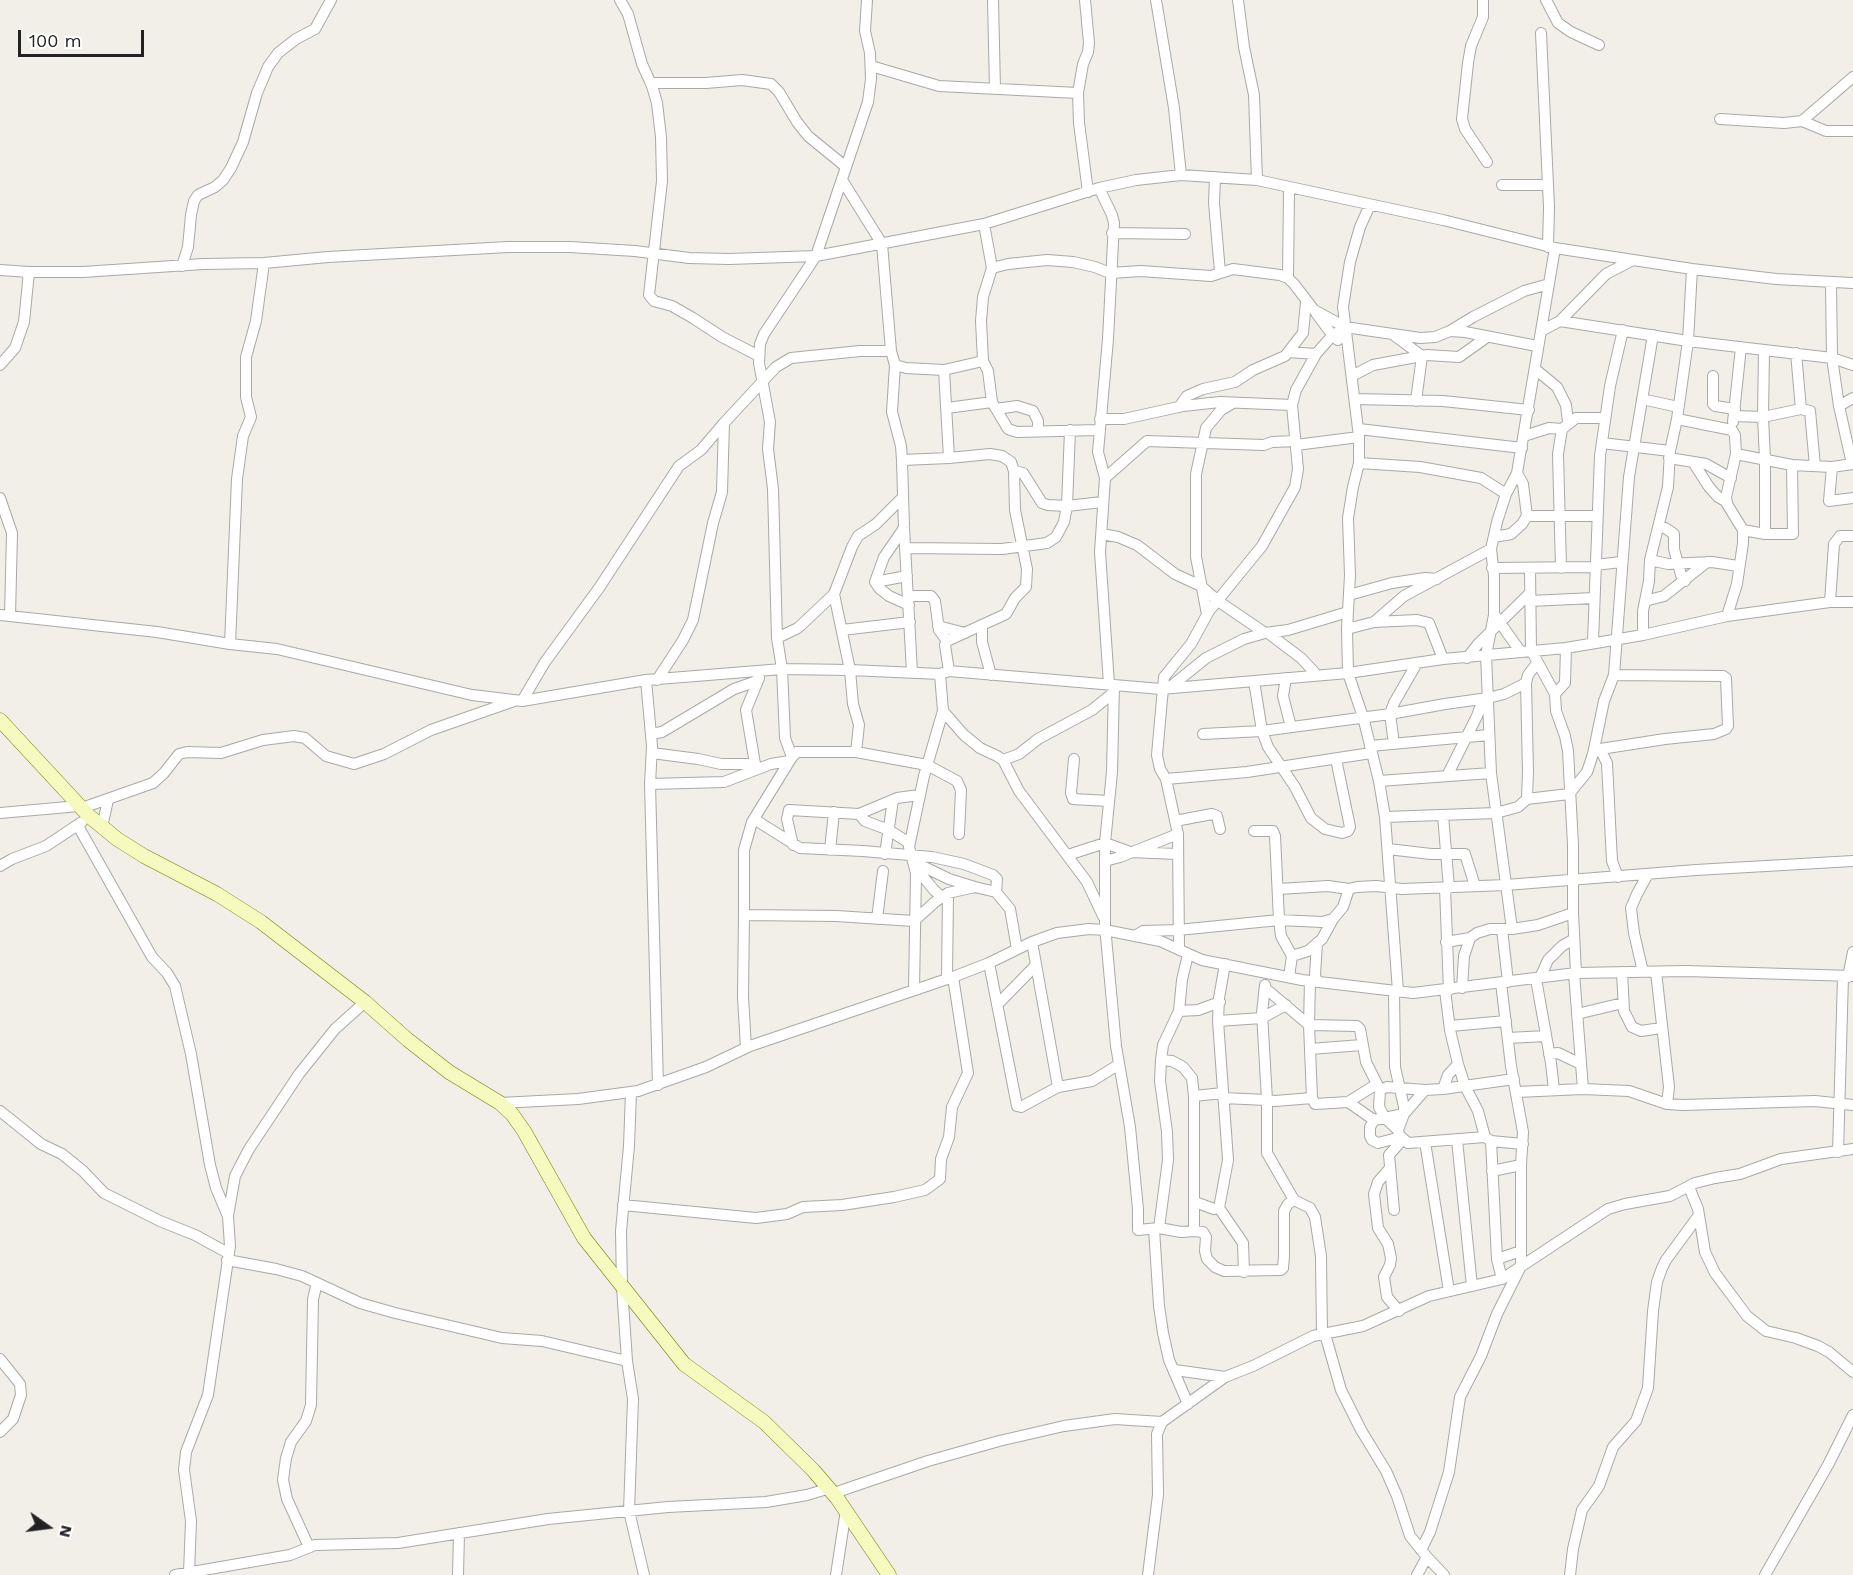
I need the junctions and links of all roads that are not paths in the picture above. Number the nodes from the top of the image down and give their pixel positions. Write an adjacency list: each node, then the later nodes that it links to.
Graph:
1 (331, 0): 40 (street)
2 (620, 0): 14 (street)
3 (867, 0): 12 (street)
4 (993, 0): 15 (street)
5 (1084, 0): 16 (street)
6 (1156, 0): 22 (street)
7 (1238, 0): 25 (street)
8 (1483, 0): 20 (street)
9 (1546, 0): 11 (street)
10 (1541, 33): 26 (street)
11 (1599, 45)
12 (871, 66): 15 (street); 21 (street)
13 (1853, 77): 18 (street)
14 (651, 82): 21 (street); 36 (street)
15 (995, 89): 16 (street)
16 (1078, 93): 29 (street)
17 (1720, 119): 18 (street)
18 (1802, 121): 19 (street)
19 (1853, 131)
20 (1487, 162)
21 (846, 167): 24 (street)
22 (1181, 175): 23 (street); 29 (street)
23 (1215, 177): 25 (street); 45 (street)
24 (842, 180): 34 (street); 37 (street)
25 (1257, 180): 28 (street)
26 (1548, 184): 27 (street); 35 (street)
27 (1502, 185)
28 (1289, 189): 30 (street); 47 (street)
29 (1094, 190): 31 (street); 32 (street)
30 (1370, 205): 35 (street); 53 (street)
31 (984, 225): 34 (street); 41 (street)
32 (1112, 233): 33 (street); 46 (street)
33 (1185, 234)
34 (882, 244): 37 (street); 66 (street)
35 (1552, 248): 38 (street); 50 (street)
36 (654, 254): 37 (street); 39 (street); 70 (street)
37 (816, 256): 70 (street)
38 (1633, 260): 42 (street); 52 (street)
39 (264, 263): 40 (street); 193 (street)
40 (182, 266): 44 (street)
41 (992, 268): 46 (street); 73 (street)
42 (1692, 269): 48 (street); 61 (street)
43 (0, 270): 44 (street)
44 (29, 272): 74 (street)
45 (1221, 272): 46 (street); 47 (street)
46 (1110, 273): 100 (street)
47 (1288, 278): 51 (street)
48 (1831, 283): 49 (street); 72 (street)
49 (1853, 283)
50 (1549, 284): 55 (street); 56 (street)
51 (1310, 306): 53 (street); 59 (street); 67 (street)
52 (1560, 321): 54 (street); 55 (street)
53 (1346, 327): 57 (street); 59 (street); 63 (street)
54 (1623, 330): 58 (street); 96 (street)
55 (1541, 331): 62 (street)
56 (1450, 332): 57 (street); 60 (street)
57 (1393, 334): 71 (street)
58 (1653, 335): 61 (street); 84 (street)
59 (1333, 336): 63 (street); 69 (street)
60 (1487, 337): 62 (street); 71 (street)
61 (1688, 341): 64 (street); 91 (street)
62 (1537, 346): 77 (street)
63 (1348, 348): 79 (street)
64 (1741, 348): 65 (street); 95 (street)
65 (1764, 350): 68 (street); 97 (street)
66 (891, 351): 75 (street); 81 (street)
67 (1288, 352): 69 (street); 89 (street)
68 (1796, 353): 72 (street); 93 (street)
69 (1316, 354): 87 (street)
70 (759, 356): 81 (street)
71 (1422, 356): 79 (street); 85 (street)
72 (1832, 358): 76 (street); 90 (street)
73 (983, 362): 78 (street); 88 (street)
74 (0, 365)
75 (895, 365): 78 (street); 116 (street)
76 (1853, 365)
77 (1535, 369): 94 (street); 101 (street)
78 (944, 370): 92 (street)
79 (1352, 376): 83 (street)
80 (1713, 376): 95 (street)
81 (762, 382): 99 (street); 189 (street)
82 (1853, 398): 90 (street)
83 (1355, 399): 85 (street); 105 (street)
84 (1642, 399): 91 (street); 110 (street)
85 (1416, 401): 94 (street)
86 (1233, 403): 87 (street); 89 (street); 109 (street)
87 (1293, 405): 107 (street)
88 (994, 406): 92 (street); 102 (street); 102 (street)
89 (1179, 406): 100 (street)
90 (1839, 406): 119 (street)
91 (1678, 407): 98 (street)
92 (947, 408): 114 (street)
93 (1801, 409): 97 (street); 121 (street)
94 (1528, 410): 106 (street)
95 (1734, 412): 97 (street); 104 (street)
96 (1605, 417): 101 (street); 108 (street)
97 (1762, 417): 115 (street)
98 (1677, 419): 104 (street); 113 (street)
99 (724, 423): 211 (street); 218 (street)
100 (1099, 424): 103 (street); 125 (street)
101 (1565, 426): 106 (street); 135 (street)
102 (1038, 430): 103 (street)
103 (1070, 430): 133 (street)
104 (1732, 430): 112 (street)
105 (1359, 433): 107 (street); 111 (street); 118 (street)
106 (1524, 436): 111 (street)
107 (1296, 443): 109 (street); 166 (street)
108 (1602, 443): 110 (street); 136 (street)
109 (1202, 444): 125 (street); 160 (street)
110 (1634, 447): 113 (street); 148 (street)
111 (1522, 448): 124 (street)
112 (1736, 454): 115 (street); 126 (street)
113 (1669, 455): 117 (street); 137 (street)
114 (949, 458): 116 (street); 123 (street)
115 (1765, 459): 120 (street); 141 (street)
116 (903, 460): 128 (street)
117 (1693, 462): 126 (street); 132 (street)
118 (1359, 463): 127 (street); 162 (street)
119 (1852, 464): 122 (street)
120 (1792, 465): 121 (street); 141 (street)
121 (1815, 466): 122 (street)
122 (1832, 466): 130 (street)
123 (1014, 471): 133 (street); 144 (street)
124 (1517, 473): 127 (street); 134 (street)
125 (1105, 478): 131 (street)
126 (1731, 478): 132 (street)
127 (1506, 494): 143 (street)
128 (903, 497): 138 (street); 161 (street)
129 (0, 498): 174 (street)
130 (1853, 498)
131 (1102, 502): 133 (street); 140 (street)
132 (1727, 502): 139 (street)
133 (1067, 506): 144 (street)
134 (1527, 516): 135 (street); 143 (street)
135 (1560, 516): 136 (street); 154 (street)
136 (1597, 516): 151 (street)
137 (1658, 527): 147 (street); 150 (street)
138 (904, 528): 145 (street); 159 (street)
139 (1743, 530): 141 (street); 152 (street)
140 (1102, 534): 160 (street); 214 (street)
141 (1765, 534)
142 (1853, 536): 168 (street)
143 (1494, 537): 146 (street)
144 (1022, 547): 145 (street); 181 (street)
145 (906, 548): 156 (street)
146 (1491, 549): 153 (street); 157 (street)
147 (1650, 560): 150 (street); 167 (street)
148 (1621, 562): 151 (street); 190 (street)
149 (1707, 562): 150 (street); 152 (street); 158 (street)
150 (1677, 563): 158 (street)
151 (1595, 566): 154 (street); 164 (street)
152 (1738, 566): 175 (street)
153 (1492, 568): 155 (street); 176 (street)
154 (1561, 568): 155 (street)
155 (1530, 569): 163 (street)
156 (908, 576): 159 (street); 165 (street)
157 (1438, 579): 162 (street); 170 (street)
158 (1685, 581): 167 (street)
159 (875, 582): 165 (street)
160 (1202, 586): 166 (street); 173 (street)
161 (834, 594): 184 (street); 189 (street)
162 (1349, 595): 172 (street)
163 (1530, 597): 164 (street); 171 (street); 180 (street)
164 (1594, 597): 192 (street)
165 (909, 600): 178 (street); 182 (street)
166 (1218, 601): 173 (street); 187 (street)
167 (1645, 601): 188 (street)
168 (1830, 602): 169 (street); 175 (street)
169 (1853, 603)
170 (1388, 609): 177 (street); 179 (street)
171 (1511, 611): 176 (street); 180 (street)
172 (1348, 612): 183 (street); 187 (street)
173 (1207, 614): 215 (street)
174 (5, 615): 193 (street)
175 (1727, 616): 188 (street)
176 (1497, 619): 185 (street); 195 (street)
177 (1402, 620): 179 (street); 198 (street)
178 (910, 622): 184 (street); 203 (street)
179 (1374, 622): 183 (street)
180 (1531, 623): 195 (street)
181 (982, 625): 186 (street); 206 (street)
182 (938, 626): 186 (street); 191 (street)
183 (1347, 629): 205 (street)
184 (842, 630): 202 (street)
185 (1491, 632): 196 (street); 197 (street)
186 (965, 633): 191 (street)
187 (1266, 633): 207 (street); 215 (street)
188 (1643, 634): 190 (street)
189 (777, 638): 201 (street)
190 (1617, 639): 192 (street); 208 (street)
191 (947, 641): 204 (street)
192 (1593, 642): 194 (street)
193 (230, 644): 218 (street)
194 (1566, 648): 195 (street); 216 (street)
195 (1525, 651): 196 (street); 200 (street)
196 (1486, 656): 197 (street); 217 (street)
197 (1467, 658): 198 (street)
198 (1443, 659): 199 (street)
199 (1418, 663): 205 (street); 220 (street)
200 (1537, 663): 213 (street); 216 (street)
201 (782, 669): 202 (street); 209 (street); 234 (street)
202 (850, 669): 203 (street); 232 (street)
203 (912, 672): 204 (street)
204 (945, 672): 206 (street); 219 (street)
205 (1348, 672): 207 (street); 221 (street)
206 (991, 675): 214 (street)
207 (1317, 675): 210 (street)
208 (1614, 675): 231 (street); 231 (street)
209 (759, 676): 211 (street); 225 (street); 239 (street)
210 (1286, 678): 212 (street); 223 (street)
211 (652, 680): 218 (street); 225 (street)
212 (1254, 681): 215 (street); 224 (street)
213 (1526, 683): 217 (street); 248 (street)
214 (1112, 688): 215 (street); 237 (street); 251 (street)
215 (1165, 688): 243 (street)
216 (1555, 694): 246 (street)
217 (1485, 699): 220 (street); 227 (street); 228 (street)
218 (519, 700): 249 (street)
219 (943, 711): 237 (street); 238 (street)
220 (1390, 714): 221 (street); 229 (street)
221 (1363, 717): 223 (street); 230 (street)
222 (0, 720): 252 (street)
223 (1291, 727): 224 (street)
224 (1262, 731): 226 (street); 240 (street)
225 (651, 734): 233 (street)
226 (1203, 734)
227 (1489, 735): 228 (street); 241 (street)
228 (1466, 737): 229 (street); 242 (street)
229 (1394, 744): 230 (street)
230 (1371, 750): 236 (street); 244 (street)
231 (1597, 750): 246 (street); 285 (street)
232 (856, 752): 234 (street); 238 (street)
233 (652, 753): 239 (street); 245 (street)
234 (790, 759): 239 (street); 259 (street)
235 (1074, 759): 251 (street)
236 (1336, 759): 240 (street); 240 (street)
237 (1003, 760): 276 (street)
238 (927, 765): 247 (street); 266 (street)
239 (757, 766): 245 (street)
240 (1281, 767): 243 (street)
241 (1491, 773): 242 (street); 255 (street)
242 (1447, 776): 244 (street)
243 (1166, 779): 260 (street)
244 (1379, 781): 258 (street)
245 (650, 784): 360 (street)
246 (1569, 794): 248 (street); 286 (street)
247 (919, 795): 250 (street); 268 (street)
248 (1527, 799): 255 (street)
249 (108, 800): 252 (street); 262 (street)
250 (893, 800): 256 (street); 264 (street)
251 (1109, 801): 269 (street)
252 (83, 810): 254 (street); 261 (street); 262 (street)
253 (834, 812): 256 (street); 270 (street); 271 (street)
254 (0, 813)
255 (1496, 813): 257 (street); 288 (street)
256 (859, 814): 264 (street)
257 (1443, 815): 258 (street); 273 (street)
258 (1385, 817): 277 (street)
259 (754, 819): 270 (street); 298 (street)
260 (1175, 821): 263 (street); 267 (street)
261 (78, 826): 281 (street); 402 (street)
262 (102, 826): 336 (street)
263 (1220, 829)
264 (889, 830): 268 (street); 274 (street)
265 (1254, 831): 292 (street)
266 (959, 834)
267 (1178, 834): 272 (street); 275 (street)
268 (909, 841): 278 (street); 280 (street)
269 (1105, 843): 272 (street); 276 (street); 282 (street)
270 (793, 845): 271 (street)
271 (830, 850): 274 (street)
272 (1130, 852): 275 (street); 282 (street)
273 (1446, 852): 277 (street); 289 (street); 291 (street)
274 (885, 854): 280 (street)
275 (1178, 854): 306 (street)
276 (1068, 855): 287 (street)
277 (1388, 855): 294 (street)
278 (932, 857): 280 (street); 295 (street)
279 (1853, 861): 284 (street)
280 (914, 862): 290 (street); 296 (street); 303 (street)
281 (0, 866)
282 (1105, 866): 287 (street); 299 (street)
283 (883, 871): 300 (street)
284 (1648, 874): 285 (street); 321 (street)
285 (1618, 877): 286 (street)
286 (1573, 880): 288 (street); 297 (street)
287 (1087, 882): 299 (street)
288 (1506, 885): 289 (street); 304 (street)
289 (1475, 886): 291 (street)
290 (975, 887): 295 (street); 296 (street)
291 (1447, 888): 294 (street); 311 (street)
292 (1278, 889): 293 (street); 302 (street)
293 (1349, 889): 294 (street); 301 (street)
294 (1391, 889): 335 (street)
295 (996, 892): 313 (street)
296 (945, 895): 303 (street); 327 (street)
297 (1573, 913): 304 (street); 309 (street)
298 (744, 915): 300 (street); 352 (street)
299 (1104, 918): 305 (street)
300 (877, 919): 303 (street)
301 (1334, 919): 302 (street); 312 (street)
302 (1279, 920): 306 (street); 316 (street)
303 (914, 921): 333 (street)
304 (1507, 929): 308 (street); 330 (street)
305 (1105, 930): 307 (street); 310 (street); 358 (street)
306 (1178, 930): 307 (street); 314 (street)
307 (1135, 936): 314 (street)
308 (1470, 938): 311 (street); 332 (street)
309 (1574, 939): 324 (street); 328 (street)
310 (1032, 942): 313 (street); 319 (street)
311 (1446, 942): 334 (street)
312 (1317, 943): 316 (street); 329 (street)
313 (1017, 949): 317 (street)
314 (1184, 952): 318 (street); 341 (street)
315 (1853, 952): 326 (street)
316 (1292, 956): 325 (street)
317 (989, 963): 327 (street); 339 (street)
318 (1225, 964): 323 (street); 337 (street)
319 (1036, 965): 339 (street); 363 (street)
320 (1622, 972): 321 (street); 324 (street); 338 (street)
321 (1643, 972): 322 (street)
322 (1656, 972): 326 (street); 348 (street)
323 (1267, 973): 325 (street); 331 (street)
324 (1575, 973): 328 (street); 342 (street)
325 (1289, 977): 329 (street)
326 (1848, 977): 378 (street)
327 (950, 978): 333 (street); 398 (street)
328 (1538, 978): 330 (street); 349 (street)
329 (1314, 982): 335 (street); 346 (street)
330 (1505, 983): 332 (street); 345 (street)
331 (1265, 988): 340 (street); 343 (street)
332 (1462, 988): 334 (street)
333 (914, 990): 352 (street)
334 (1447, 990): 335 (street); 347 (street)
335 (1396, 991): 364 (street)
336 (365, 1002): 376 (street); 402 (street)
337 (1220, 1002): 341 (street); 344 (street)
338 (1623, 1003): 342 (street); 348 (street)
339 (997, 1005): 363 (street)
340 (1286, 1005): 343 (street); 346 (street)
341 (1179, 1011): 355 (street)
342 (1577, 1014): 357 (street)
343 (1262, 1018): 344 (street); 374 (street)
344 (1218, 1021): 372 (street)
345 (1506, 1021): 347 (street); 350 (street)
346 (1309, 1025): 351 (street); 353 (street)
347 (1450, 1026): 356 (street)
348 (1661, 1028): 377 (street)
349 (1546, 1036): 350 (street); 354 (street)
350 (1508, 1038): 359 (street)
351 (1362, 1045): 353 (street); 362 (street)
352 (746, 1048): 360 (street)
353 (1310, 1049): 373 (street)
354 (1550, 1054): 357 (street); 368 (street)
355 (1161, 1060): 371 (street); 403 (street)
356 (1458, 1064): 361 (street); 365 (street)
357 (1581, 1064): 366 (street)
358 (1118, 1065): 363 (street); 403 (street)
359 (1514, 1079): 361 (street); 370 (street)
360 (658, 1085): 369 (street)
361 (1465, 1086): 365 (street); 384 (street)
362 (1378, 1087): 364 (street); 375 (street); 382 (street)
363 (1058, 1088)
364 (1400, 1088): 367 (street); 381 (street)
365 (1443, 1089): 367 (street)
366 (1583, 1089): 368 (street); 377 (street)
367 (1425, 1090): 381 (street)
368 (1554, 1090): 370 (street)
369 (631, 1092): 376 (street); 398 (street)
370 (1517, 1092): 388 (street)
371 (1194, 1095): 372 (street); 397 (street)
372 (1223, 1095): 374 (street); 399 (street)
373 (1312, 1098): 374 (street); 375 (street)
374 (1267, 1100): 396 (street)
375 (1348, 1102): 382 (street)
376 (500, 1103): 413 (street)
377 (1666, 1104): 378 (street)
378 (1839, 1104): 379 (street); 390 (street)
379 (1853, 1105)
380 (0, 1111): 406 (street)
381 (1404, 1114): 382 (street); 383 (street)
382 (1379, 1119): 383 (street); 386 (street)
383 (1401, 1136): 386 (street); 387 (street); 391 (street)
384 (1488, 1139): 385 (street); 388 (street); 394 (street)
385 (1457, 1140): 387 (street); 412 (street)
386 (1378, 1143): 391 (street)
387 (1425, 1143): 414 (street)
388 (1523, 1144): 392 (street)
389 (1853, 1149): 390 (street)
390 (1838, 1152): 395 (street)
391 (1389, 1155): 393 (street)
392 (1521, 1165): 394 (street); 405 (street)
393 (1390, 1168): 400 (street); 415 (street)
394 (1492, 1171): 407 (street)
395 (1689, 1187): 401 (street); 408 (street)
396 (1294, 1200): 409 (street); 416 (street)
397 (1195, 1202): 399 (street); 404 (street)
398 (623, 1205): 413 (street)
399 (1219, 1208): 409 (street)
400 (1394, 1210)
401 (1699, 1215): 420 (street); 442 (street)
402 (228, 1216): 406 (street)
403 (1157, 1228): 404 (street); 419 (street)
404 (1194, 1231): 409 (street)
405 (1521, 1251): 407 (street); 408 (street)
406 (228, 1256): 411 (street); 433 (street)
407 (1497, 1259): 410 (street)
408 (1521, 1266): 410 (street); 431 (street)
409 (1244, 1272)
410 (1502, 1279): 412 (street)
411 (317, 1283): 418 (street); 430 (street)
412 (1472, 1286): 414 (street)
413 (622, 1287): 418 (street); 426 (street)
414 (1449, 1291): 415 (street)
415 (1399, 1311): 416 (street)
416 (1324, 1334): 421 (street); 431 (street)
417 (0, 1359): 425 (street)
418 (627, 1361): 428 (street)
419 (1174, 1370): 421 (street); 422 (street)
420 (1853, 1372)
421 (1225, 1377): 422 (street)
422 (1188, 1404): 424 (street)
423 (1853, 1415): 443 (street)
424 (1162, 1422): 426 (street); 439 (street)
425 (0, 1432)
426 (832, 1490): 427 (street); 428 (street)
427 (846, 1510): 437 (street); 438 (street)
428 (629, 1511): 429 (street); 436 (street)
429 (459, 1533): 430 (street); 435 (street)
430 (309, 1547): 432 (street)
431 (1424, 1554): 440 (street); 441 (street)
432 (244, 1570): 433 (street)
433 (192, 1573): 434 (street)
434 (175, 1575)
435 (458, 1575)
436 (644, 1575)
437 (836, 1575)
438 (889, 1575)
439 (1148, 1575)
440 (1417, 1575)
441 (1444, 1575)
442 (1570, 1575)
443 (1765, 1575)

